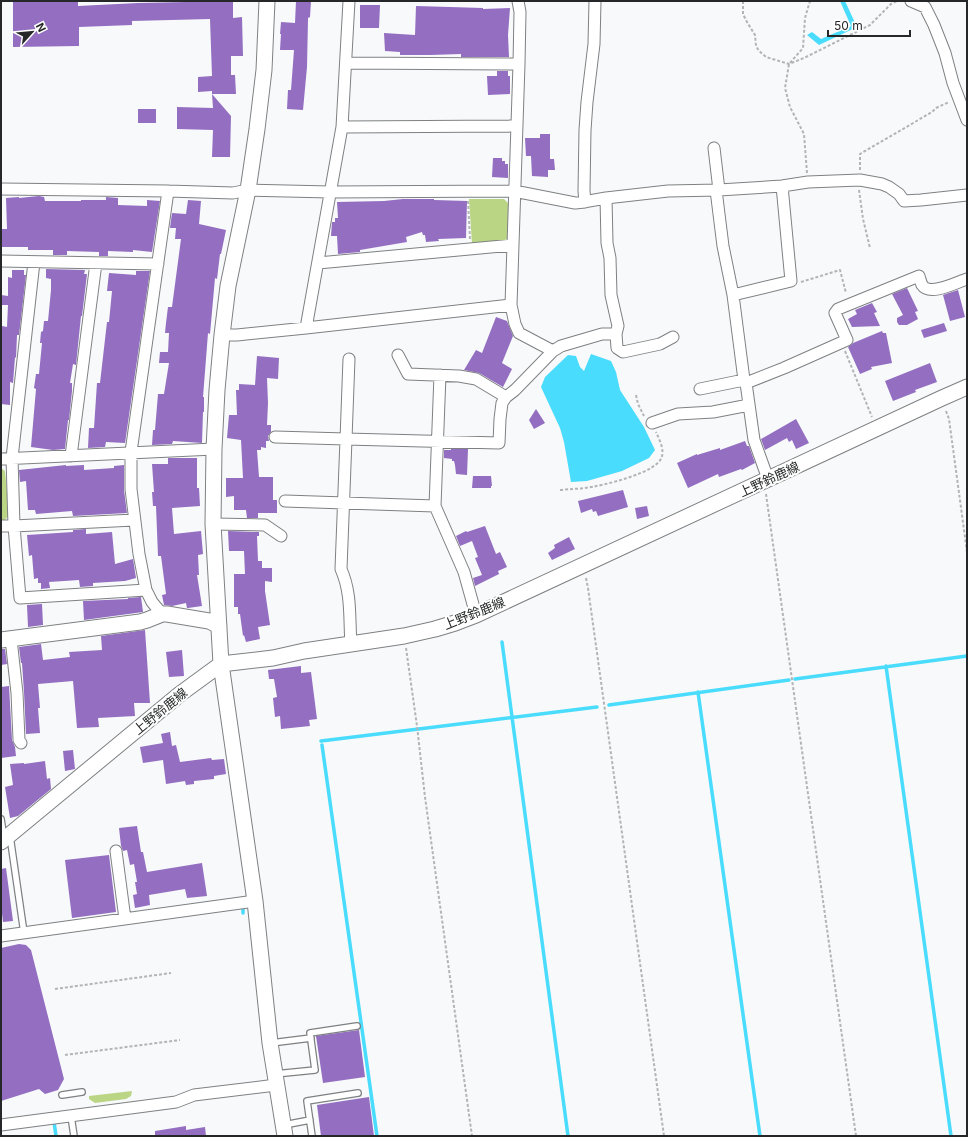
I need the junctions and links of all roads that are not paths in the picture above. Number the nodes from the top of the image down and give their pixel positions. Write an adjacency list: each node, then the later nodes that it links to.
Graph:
1 (267, 1): 14 (street)
2 (349, 1): 6 (street)
3 (517, 1): 7 (street)
4 (595, 1): 21 (street)
5 (911, 1): 8 (street)
6 (346, 63): 7 (street); 10 (street)
7 (519, 64): 9 (street)
8 (967, 120)
9 (517, 126): 10 (street); 17 (street)
10 (342, 127): 18 (street)
11 (714, 148): 15 (street)
12 (782, 186): 15 (street); 19 (street); 29 (street)
13 (1, 189): 16 (street)
14 (248, 190): 16 (street); 18 (street); 33 (street)
15 (718, 190): 20 (street); 29 (street)
16 (168, 191): 27 (street)
17 (514, 191): 18 (street); 21 (street); 22 (street)
18 (330, 192): 26 (street)
19 (967, 195)
20 (606, 198): 21 (street); 32 (street)
21 (585, 202)
22 (514, 245): 26 (street); 30 (street)
23 (1, 261): 24 (street)
24 (34, 262): 25 (street); 51 (street)
25 (96, 263): 27 (street); 50 (street)
26 (318, 263): 31 (street)
27 (158, 264): 49 (street)
28 (967, 278): 39 (street)
29 (733, 295): 39 (street)
30 (511, 305): 31 (street); 35 (street)
31 (306, 328): 33 (street)
32 (616, 334): 34 (street); 35 (street)
33 (222, 335): 48 (street)
34 (673, 337)
35 (553, 351): 42 (street)
36 (398, 355): 38 (street)
37 (349, 359): 46 (street)
38 (440, 375): 42 (street); 47 (street)
39 (745, 381): 41 (street); 43 (street)
40 (967, 388): 52 (street, 上野鈴鹿線)
41 (700, 390)
42 (506, 396): 47 (street)
43 (749, 405): 44 (street); 52 (street)
44 (652, 423)
45 (274, 437): 46 (street)
46 (346, 439): 47 (street); 54 (street)
47 (438, 441): 55 (street)
48 (214, 449): 49 (street); 57 (street)
49 (131, 452): 50 (street); 56 (street)
50 (71, 456): 51 (street)
51 (6, 459): 59 (street)
52 (768, 479): 63 (street, 上野鈴鹿線)
53 (285, 501): 54 (street)
54 (343, 503): 55 (street); 66 (street)
55 (435, 506): 63 (street)
56 (134, 520): 59 (street); 61 (street)
57 (213, 524): 60 (street); 64 (street)
58 (1, 526): 59 (street)
59 (14, 526): 61 (street)
60 (281, 536)
61 (146, 590): 62 (street)
62 (162, 614): 64 (street); 65 (street)
63 (476, 615): 66 (street, 上野鈴鹿線)
64 (219, 626): 67 (street)
65 (6, 640): 68 (street)
66 (352, 644): 67 (street, 上野鈴鹿線)
67 (221, 664): 70 (street, 上野鈴鹿線); 72 (street)
68 (21, 743)
69 (1, 819): 70 (lane)
70 (5, 839): 74 (lane)
71 (116, 851): 73 (street)
72 (247, 902): 73 (street); 78 (street)
73 (125, 919): 74 (street)
74 (24, 933): 75 (street)
75 (1, 936)
76 (357, 1026): 77 (lane)
77 (310, 1038): 78 (lane); 79 (lane)
78 (270, 1043): 79 (street)
79 (276, 1080): 83 (street); 86 (street)
80 (82, 1092): 82 (lane)
81 (358, 1093): 84 (lane)
82 (62, 1095)
83 (71, 1116): 85 (street); 87 (lane)
84 (310, 1120): 86 (lane); 88 (lane)
85 (1, 1125)
86 (284, 1130)
87 (74, 1136)
88 (312, 1136)

